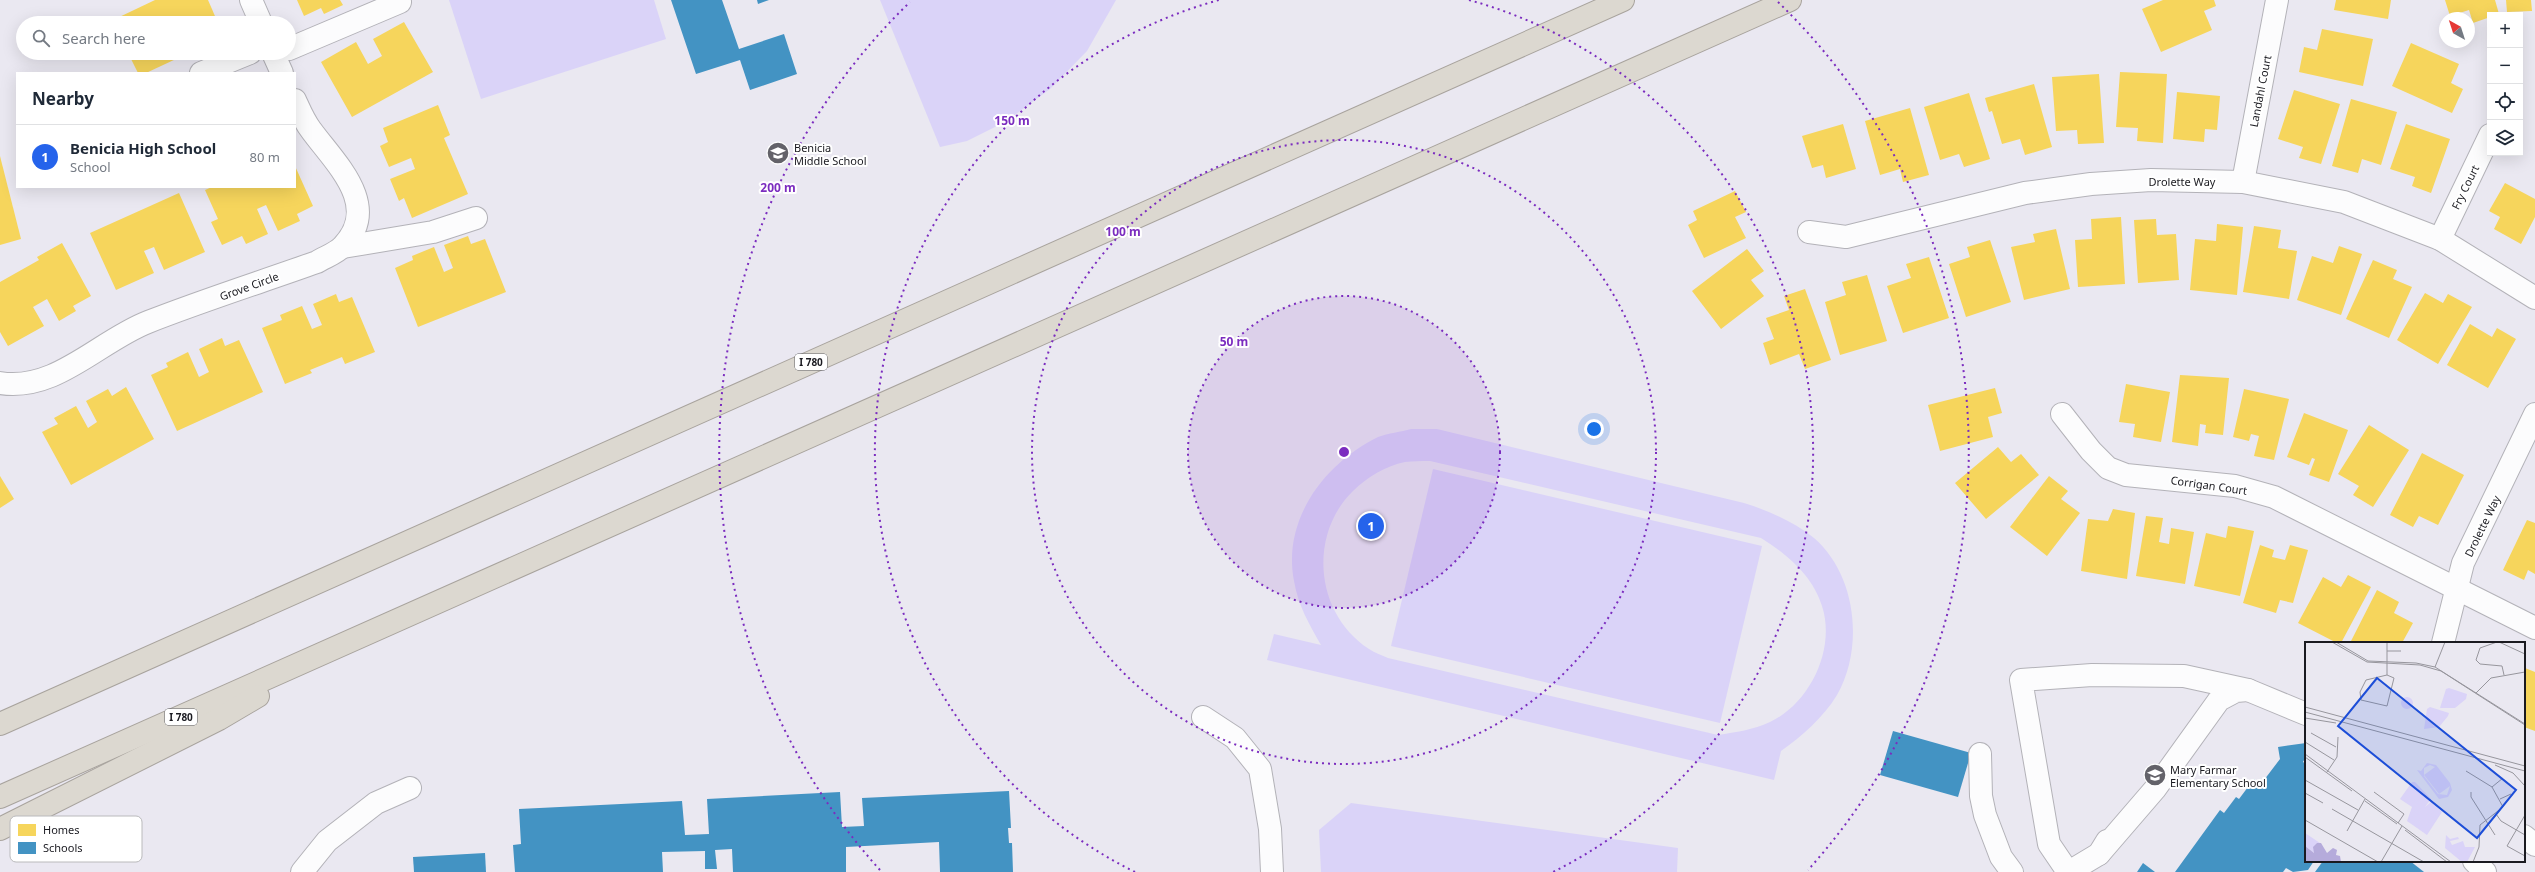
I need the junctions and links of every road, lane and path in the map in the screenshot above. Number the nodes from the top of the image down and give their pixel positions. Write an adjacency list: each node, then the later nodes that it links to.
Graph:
1 (251, 0): 7 (street)
2 (1623, 0): 32 (highway, I 780)
3 (1790, 0): 8 (highway, I 780)
4 (1806, 0): 8 (highway)
5 (2277, 0): 14 (street, Landahl Court)
6 (400, 2): 9 (street)
7 (257, 16)
8 (1754, 16): 26 (highway, I 780)
9 (296, 50)
10 (233, 60): 11 (street)
11 (203, 72)
12 (296, 102): 18 (street, Grove Circle)
13 (2487, 141): 17 (street, Fry Court)
14 (2243, 182): 16 (street, Drolette Way); 17 (street, Drolette Way)
15 (476, 218): 18 (street)
16 (1809, 232)
17 (2440, 239): 19 (street, Drolette Way)
18 (343, 247): 20 (street, Grove Circle)
19 (2535, 298)
20 (0, 383)
21 (2062, 414): 24 (street, Corrigan Court)
22 (2535, 414): 23 (street, Drolette Way)
23 (2531, 437): 24 (street, Drolette Way)
24 (2456, 589): 25 (street, Corrigan Court); 27 (street, Drolette Way)
25 (2535, 628)
26 (362, 636): 35 (highway, I 780); 36 (highway)
27 (2442, 642)
28 (2217, 683): 29 (street); 41 (street); 46 (street)
29 (2248, 690): 30 (street); 41 (street)
30 (2305, 714)
31 (1203, 717): 44 (street)
32 (0, 724)
33 (1980, 754): 45 (street)
34 (410, 788): 43 (street)
35 (0, 797)
36 (26, 816)
37 (10, 824): 38 (highway)
38 (0, 829)
39 (2525, 837): 40 (street)
40 (2535, 845)
41 (2099, 854): 46 (street)
42 (2475, 862): 47 (street)
43 (302, 872)
44 (1272, 872)
45 (2012, 872)
46 (2068, 872)
47 (2485, 872)

